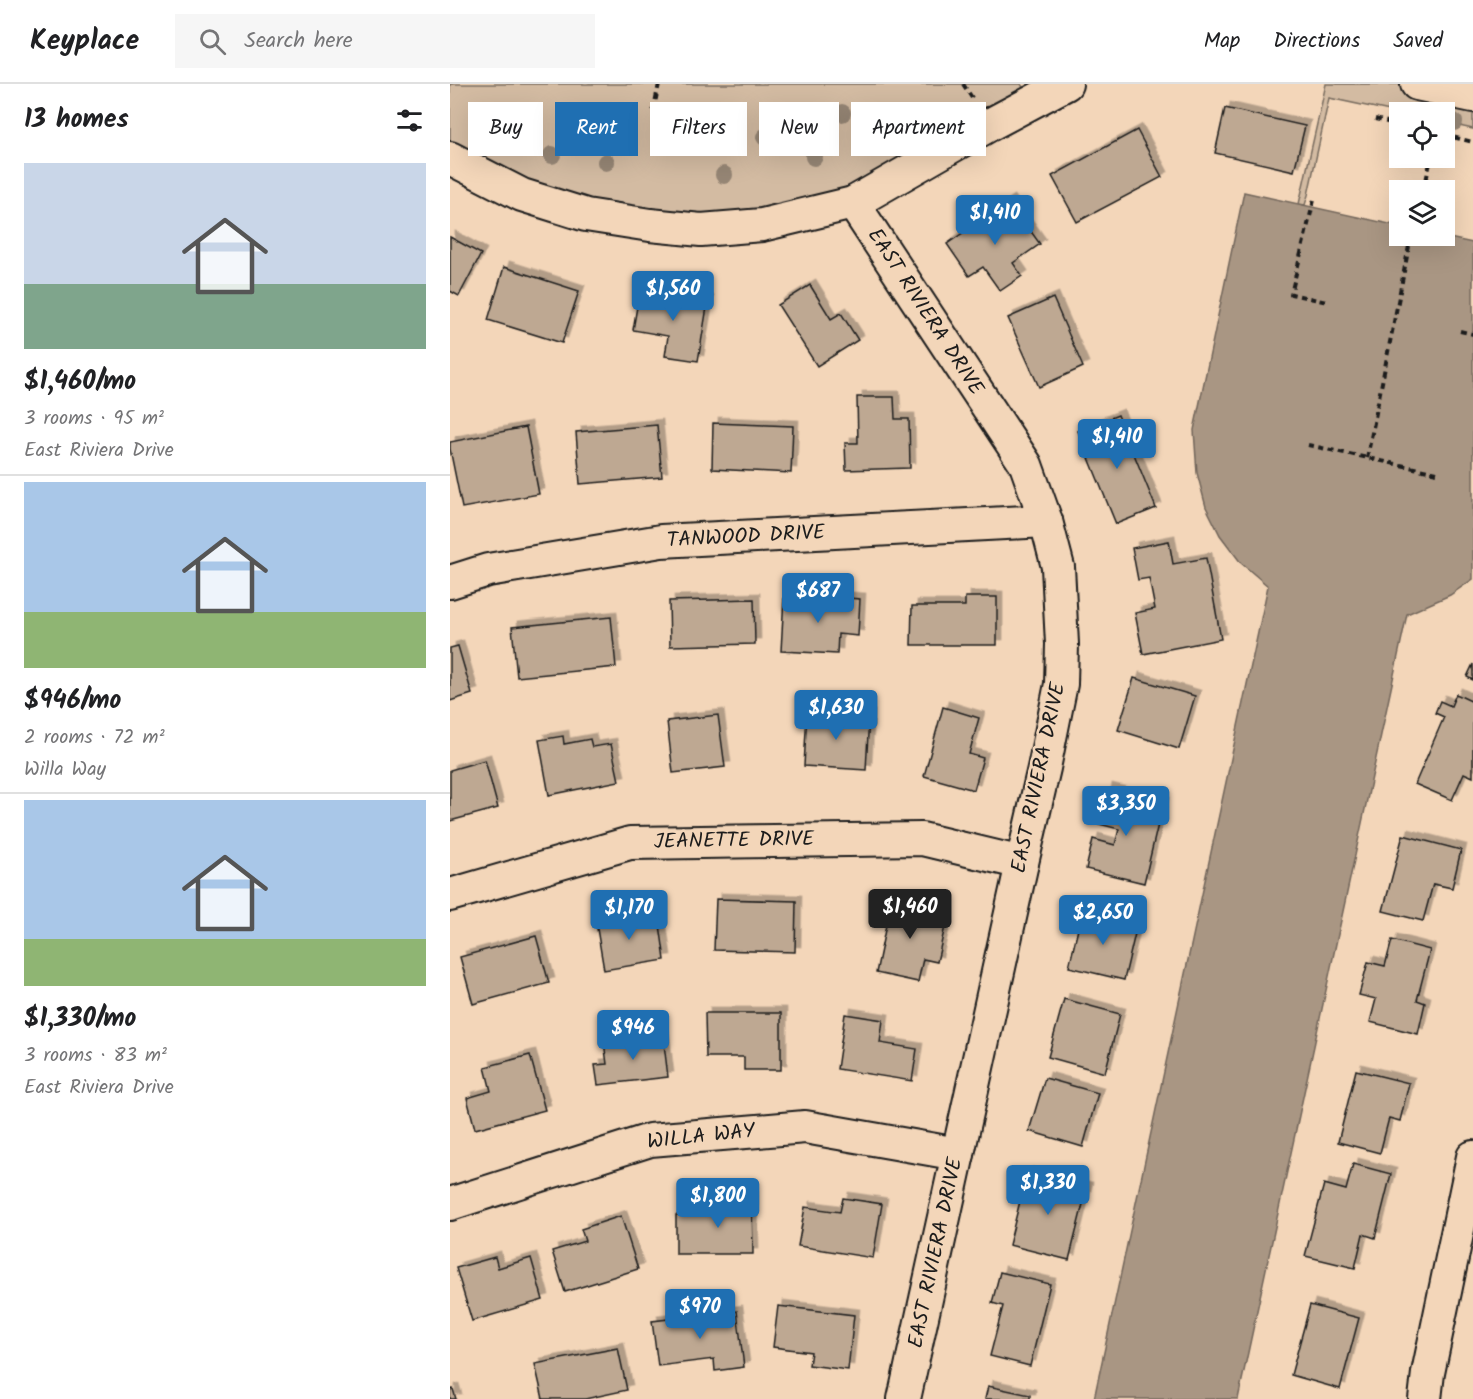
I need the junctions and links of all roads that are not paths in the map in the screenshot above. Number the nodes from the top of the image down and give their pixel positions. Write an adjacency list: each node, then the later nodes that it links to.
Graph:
1 (1066, 84): 3 (street)
2 (450, 158): 3 (street)
3 (853, 202): 4 (street, EAST RIVIERA DRIVE)
4 (1046, 521): 5 (street, TANWOOD DRIVE); 6 (street, EAST RIVIERA DRIVE)
5 (450, 582)
6 (1022, 863): 7 (street, JEANETTE DRIVE); 8 (street, EAST RIVIERA DRIVE)
7 (450, 895)
8 (958, 1154): 10 (street, WILLA WAY); 11 (street, EAST RIVIERA DRIVE)
9 (1473, 1157): 12 (street)
10 (450, 1204)
11 (904, 1399)
12 (1425, 1399)

